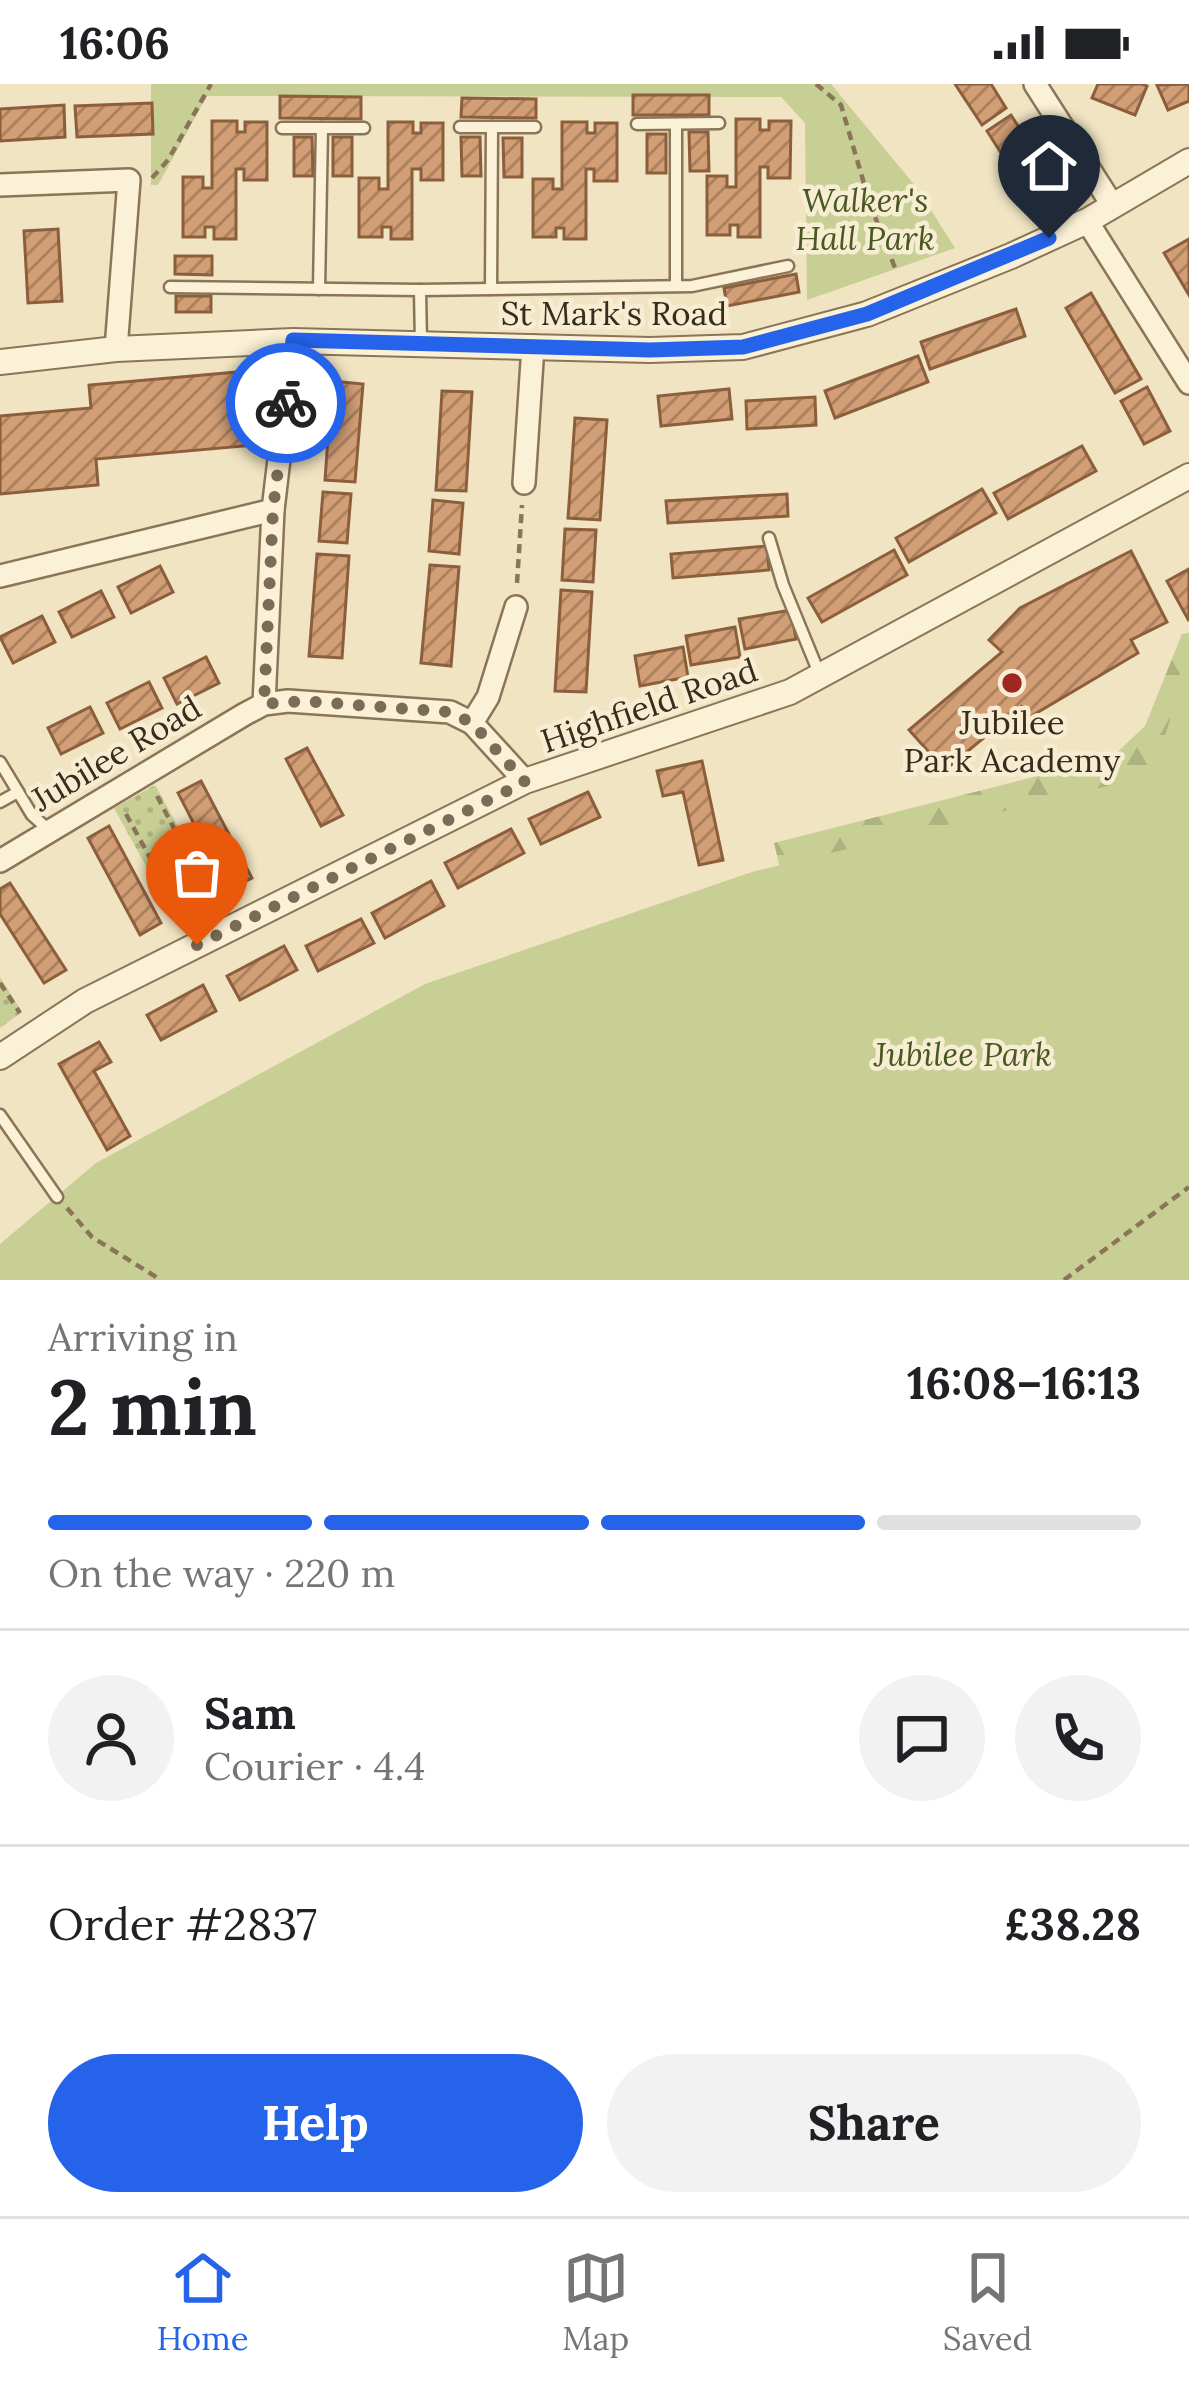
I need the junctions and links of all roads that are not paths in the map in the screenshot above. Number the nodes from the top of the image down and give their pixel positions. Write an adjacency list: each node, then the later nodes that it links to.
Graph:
1 (1035, 84): 13 (street)
2 (718, 123): 4 (lane)
3 (637, 124): 4 (lane)
4 (676, 124): 16 (lane)
5 (535, 127): 10 (lane)
6 (282, 128): 7 (lane)
7 (322, 128): 8 (lane); 18 (lane)
8 (364, 128)
9 (460, 128): 10 (lane)
10 (492, 128): 19 (lane)
11 (1189, 161): 13 (street, St Mark's Road)
12 (0, 185): 24 (street)
13 (1111, 203): 14 (street, St Mark's Road)
14 (1087, 221): 23 (street, St Mark's Road); 26 (street)
15 (788, 266): 16 (lane)
16 (676, 286): 19 (lane)
17 (170, 287): 18 (lane)
18 (319, 289): 20 (lane)
19 (491, 289): 20 (lane)
20 (420, 290): 22 (lane)
21 (293, 340): 22 (street, St Mark's Road); 24 (street, St Mark's Road); 29 (street)
22 (421, 344): 23 (street, St Mark's Road)
23 (533, 346): 28 (street)
24 (116, 349): 25 (street, St Mark's Road)
25 (0, 362)
26 (1189, 383)
27 (1189, 476): 33 (street, Highfield Road)
28 (524, 483)
29 (273, 510): 31 (street); 34 (street)
30 (770, 538): 33 (lane)
31 (0, 576)
32 (515, 607): 35 (street)
33 (820, 676): 37 (street, Highfield Road)
34 (264, 704): 35 (street, Jubilee Road); 40 (street, Jubilee Road)
35 (472, 723): 37 (street)
36 (0, 762): 38 (lane)
37 (525, 782): 42 (street, Highfield Road)
38 (18, 792): 39 (lane); 40 (lane)
39 (0, 802)
40 (50, 831): 41 (street, Jubilee Road)
41 (0, 861)
42 (0, 1057)
43 (0, 1115): 44 (lane)
44 (57, 1197)

